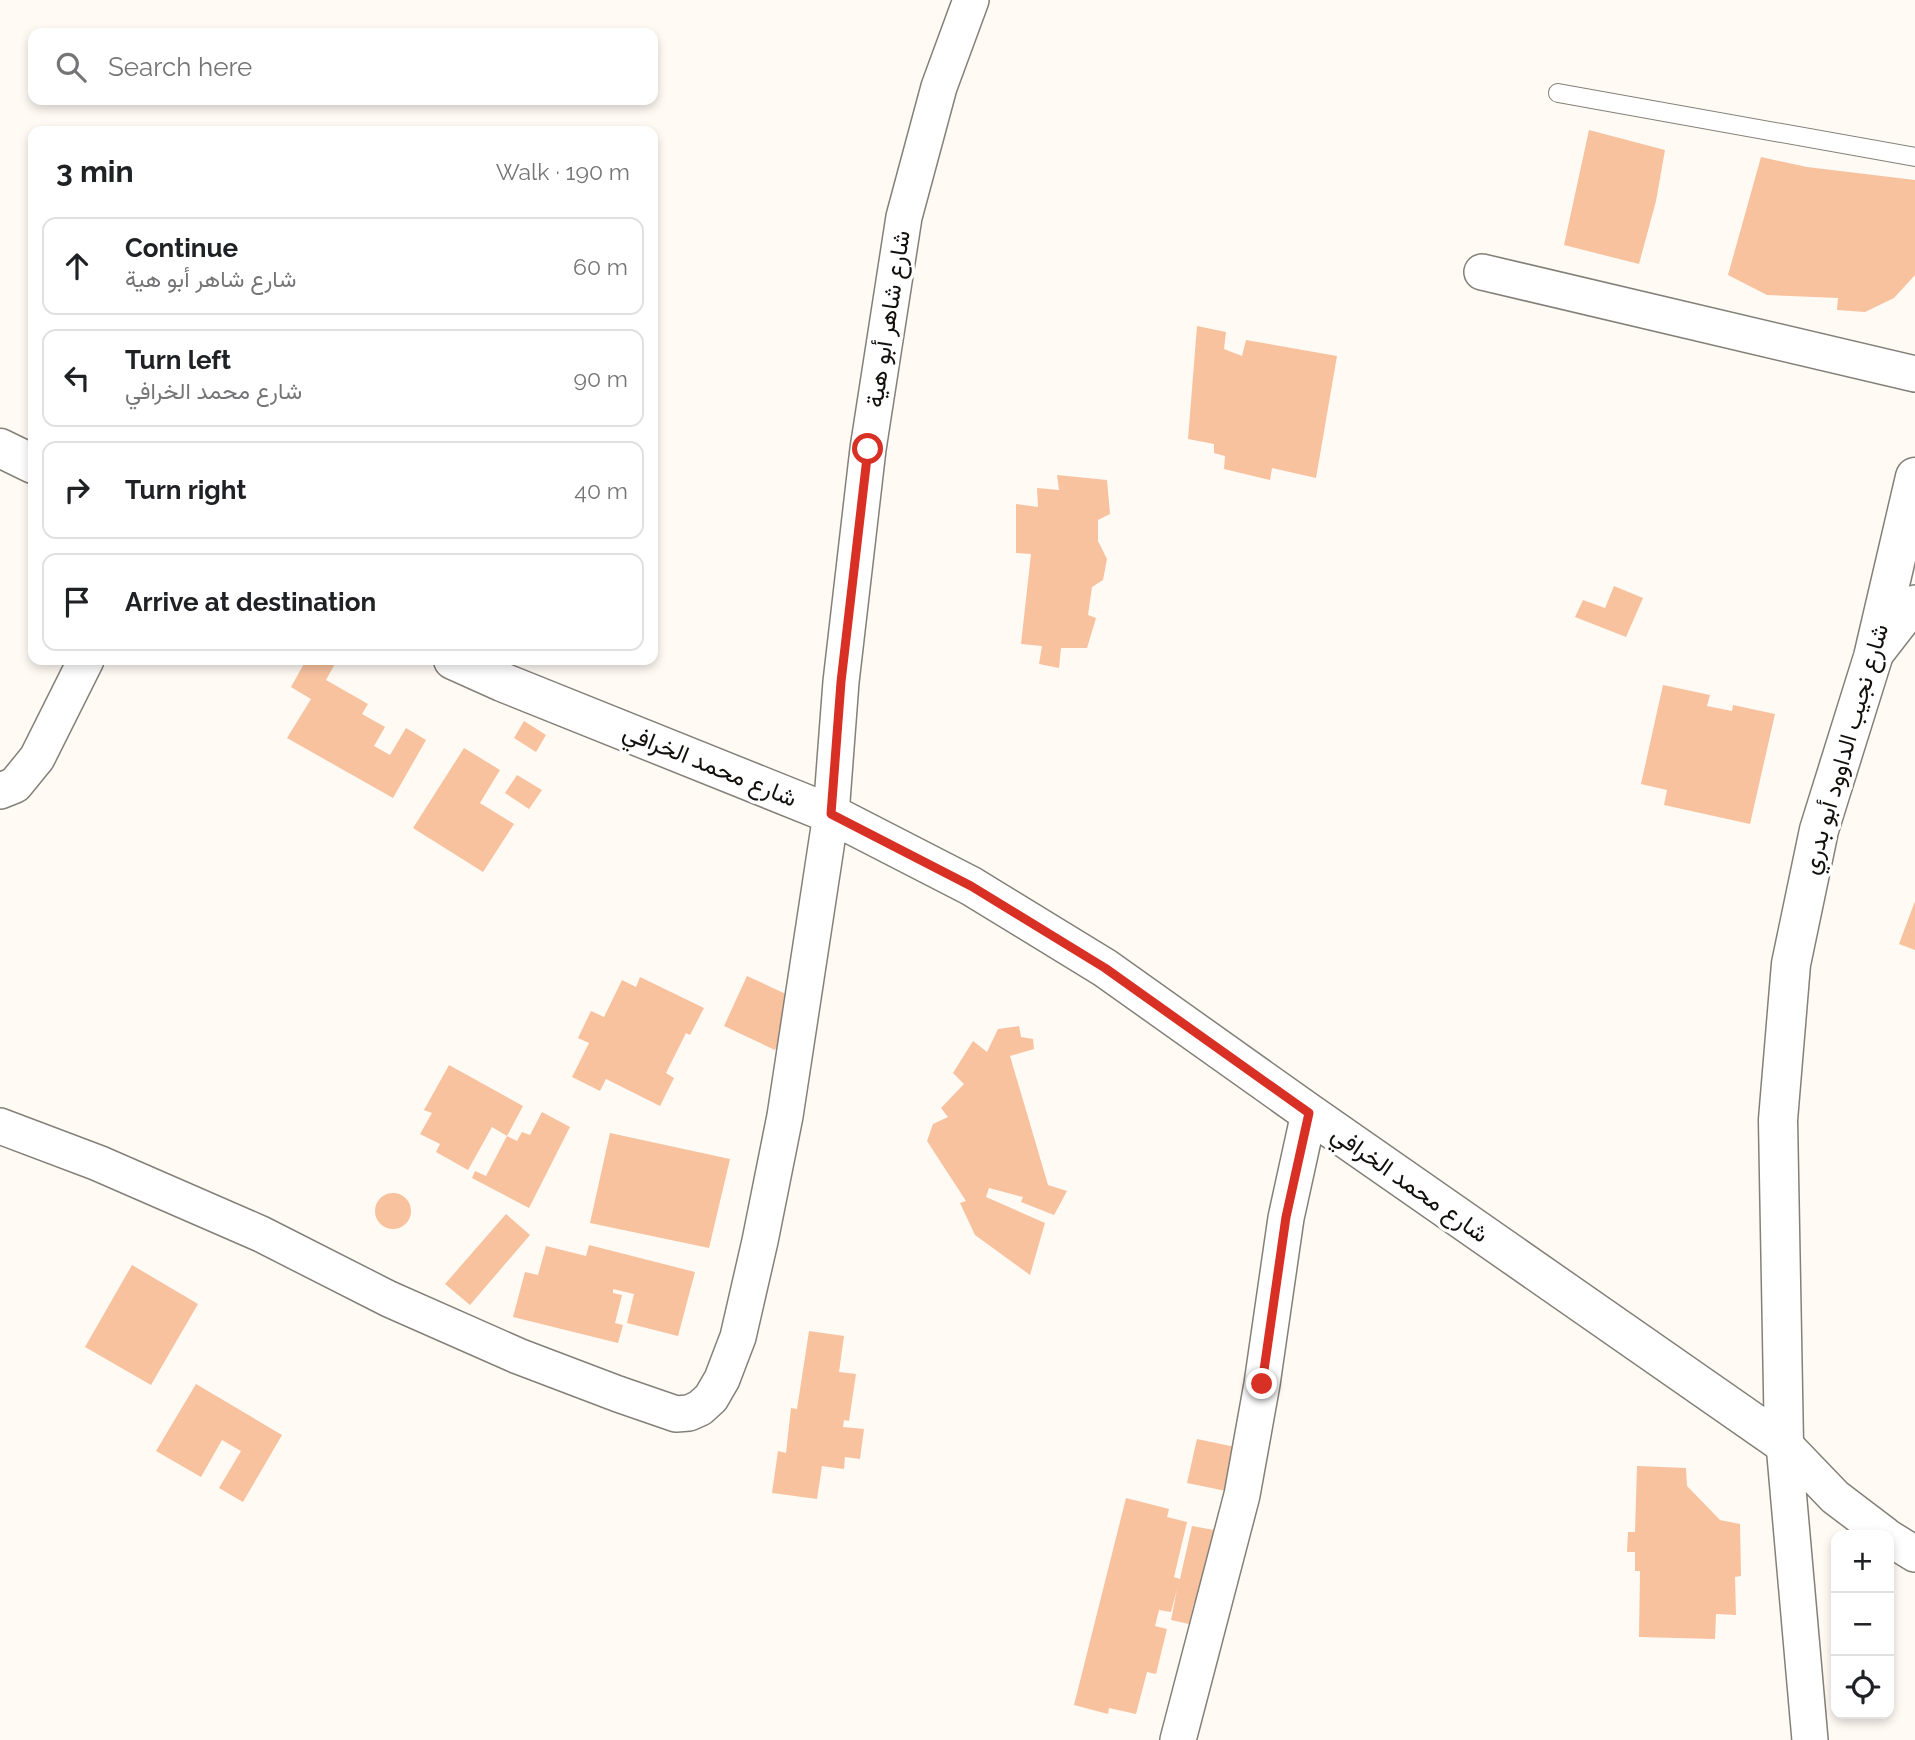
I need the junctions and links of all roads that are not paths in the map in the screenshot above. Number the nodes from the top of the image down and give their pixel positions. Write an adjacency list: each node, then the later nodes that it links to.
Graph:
1 (971, 0): 14 (street, شارع شاهر أبو هية)
2 (1558, 93): 3 (lane)
3 (1915, 157)
4 (1482, 272): 5 (street)
5 (1915, 374)
6 (0, 448): 7 (street)
7 (28, 462)
8 (1915, 477): 10 (street, شارع نجيب الداوود أبو بدري)
9 (1915, 603): 10 (street)
10 (1873, 657): 17 (street, شارع نجيب الداوود أبو بدري)
11 (84, 665): 13 (street)
12 (464, 665): 14 (street, شارع محمد الخرافي)
13 (0, 791)
14 (831, 814): 15 (street, شارع محمد الخرافي); 16 (street, شارع شاهر أبو هية)
15 (1309, 1113): 17 (street, شارع محمد الخرافي); 21 (street)
16 (0, 1126)
17 (1784, 1444): 18 (street, شارع محمد الخرافي); 22 (street)
18 (1878, 1530)
19 (1894, 1542): 20 (street, شارع محمد الخرافي)
20 (1915, 1555)
21 (1178, 1740)
22 (1810, 1740)

